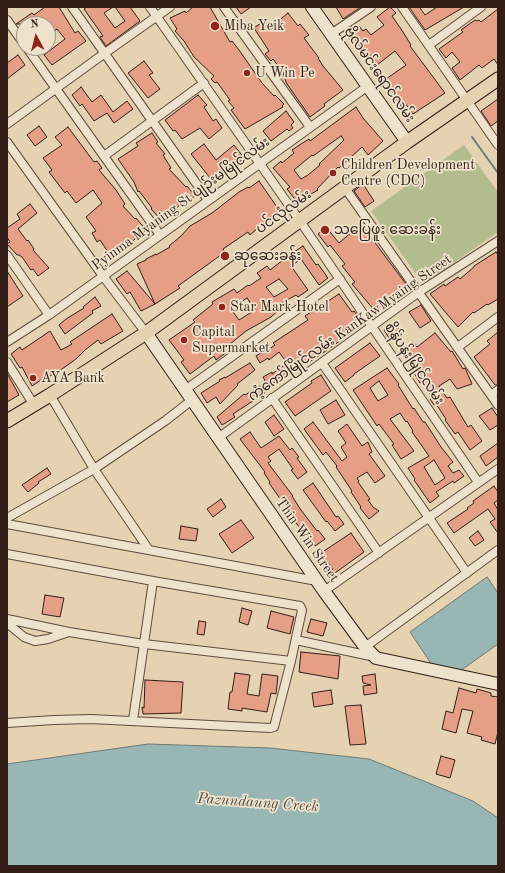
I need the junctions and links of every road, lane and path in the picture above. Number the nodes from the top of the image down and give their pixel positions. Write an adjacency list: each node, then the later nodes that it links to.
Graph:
1 (72, 7): 14 (street)
2 (150, 7): 9 (street, စိန်ပန်းမြိုင်လမ်း)
3 (170, 7): 9 (street)
4 (224, 7): 23 (street)
5 (312, 7): 12 (main road, ဗိုလ်မင်းရောင်လမ်း)
6 (371, 7): 12 (street)
7 (402, 7): 13 (street)
8 (481, 7): 13 (street)
9 (157, 17): 14 (street); 17 (street, စိန်ပန်းမြိုင်လမ်း)
10 (7, 20): 11 (street)
11 (16, 33)
12 (332, 34): 18 (main road, ဗိုလ်မင်းရောင်လမ်း)
13 (429, 45): 20 (street)
14 (105, 53): 19 (street); 21 (street)
15 (33, 56): 19 (street)
16 (498, 79): 20 (main road, ပင်လုံလမ်း)
17 (204, 83): 21 (street); 28 (street, စိန်ပန်းမြိုင်လမ်း)
18 (368, 86): 23 (street, Pyinma Myaning St ပျဉ်းမမြိုင်လမ်း); 25 (main road, ဗိုလ်မင်းရောင်လမ်း)
19 (56, 88): 22 (street); 27 (street)
20 (467, 100): 25 (main road, ပင်လုံလမ်း); 26 (street)
21 (152, 120): 27 (street); 30 (street)
22 (7, 124)
23 (310, 127): 28 (street, Pyinma Myaning St ပျဉ်းမမြိုင်လမ်း)
24 (7, 142): 35 (street)
25 (407, 142): 29 (main road, ပင်လုံလမ်း)
26 (498, 145)
27 (104, 156): 32 (street)
28 (260, 163): 30 (street, Pyinma Myaning St ပျဉ်းမမြိုင်လမ်း); 31 (street, စိန်ပန်းမြိုင်လမ်း)
29 (345, 188): 31 (main road, ပင်လုံလမ်း); 37 (street)
30 (208, 200): 32 (street, Pyinma Myaning St ပျဉ်းမမြိုင်လမ်း)
31 (300, 221): 36 (street, စိန်ပန်းမြိုင်လမ်း); 41 (main road, ပင်လုံလမ်း)
32 (160, 235): 35 (street, Pyinma Myaning St ပျဉ်းမမြိုင်လမ်း)
33 (498, 241): 37 (street, ကံ့ကော်မြိုင်လမ်း KanKawMyaing Street)
34 (7, 255): 38 (street)
35 (103, 276): 38 (street, Pyinma Myaning St ပျဉ်းမမြိုင်လမ်း); 41 (street)
36 (340, 280): 40 (street, စိန်ပန်းမြိုင်လမ်း); 46 (street)
37 (419, 292): 40 (street, ကံ့ကော်မြိုင်လမ်း KanKawMyaing Street); 43 (street)
38 (49, 315): 42 (street, Pyinma Myaning St ပျဉ်းမမြိုင်လမ်း)
39 (498, 317): 43 (street)
40 (373, 327): 45 (street, ကံ့ကော်မြိုင်လမ်း KanKawMyaing Street); 57 (street, စိန်ပန်းမြိုင်လမ်း)
41 (146, 333): 46 (main road, Thin Win Street); 48 (main road, ပင်လုံလမ်း)
42 (7, 342)
43 (458, 347): 47 (street)
44 (7, 362): 51 (street)
45 (322, 364): 49 (street, ကံ့ကော်မြိုင်လမ်း KanKawMyaing Street); 59 (street)
46 (186, 390): 50 (main road, Thin Win Street)
47 (494, 393): 52 (street)
48 (50, 395): 51 (main road, ပင်လုံလမ်း); 55 (street)
49 (272, 398): 54 (street, ကံ့ကော်မြိုင်လမ်း KanKawMyaing Street); 63 (street)
50 (192, 400): 54 (main road, Thin Win Street); 55 (street)
51 (34, 405): 53 (main road, ပင်လုံလမ်း)
52 (498, 405)
53 (7, 421)
54 (218, 438): 67 (main road, Thin Win Street)
55 (94, 469): 58 (street); 61 (street)
56 (498, 469): 57 (street)
57 (478, 482): 59 (street)
58 (7, 518)
59 (429, 518): 63 (street); 65 (street)
60 (7, 524): 61 (street)
61 (150, 550): 67 (street)
62 (498, 550): 65 (street)
63 (379, 553): 67 (street)
64 (7, 554): 66 (street)
65 (467, 572): 73 (street)
66 (153, 581): 71 (street); 72 (street)
67 (320, 586): 73 (main road, Thin Win Street)
68 (7, 619): 70 (street)
69 (7, 623): 70 (street)
70 (69, 632): 72 (street)
71 (296, 640): 74 (street); 75 (street)
72 (144, 644): 75 (street); 77 (street)
73 (365, 647): 74 (main road, Thin Win Street)
74 (376, 658): 76 (main road)
75 (291, 661): 77 (street)
76 (498, 684)
77 (133, 720): 78 (street)
78 (7, 723)

